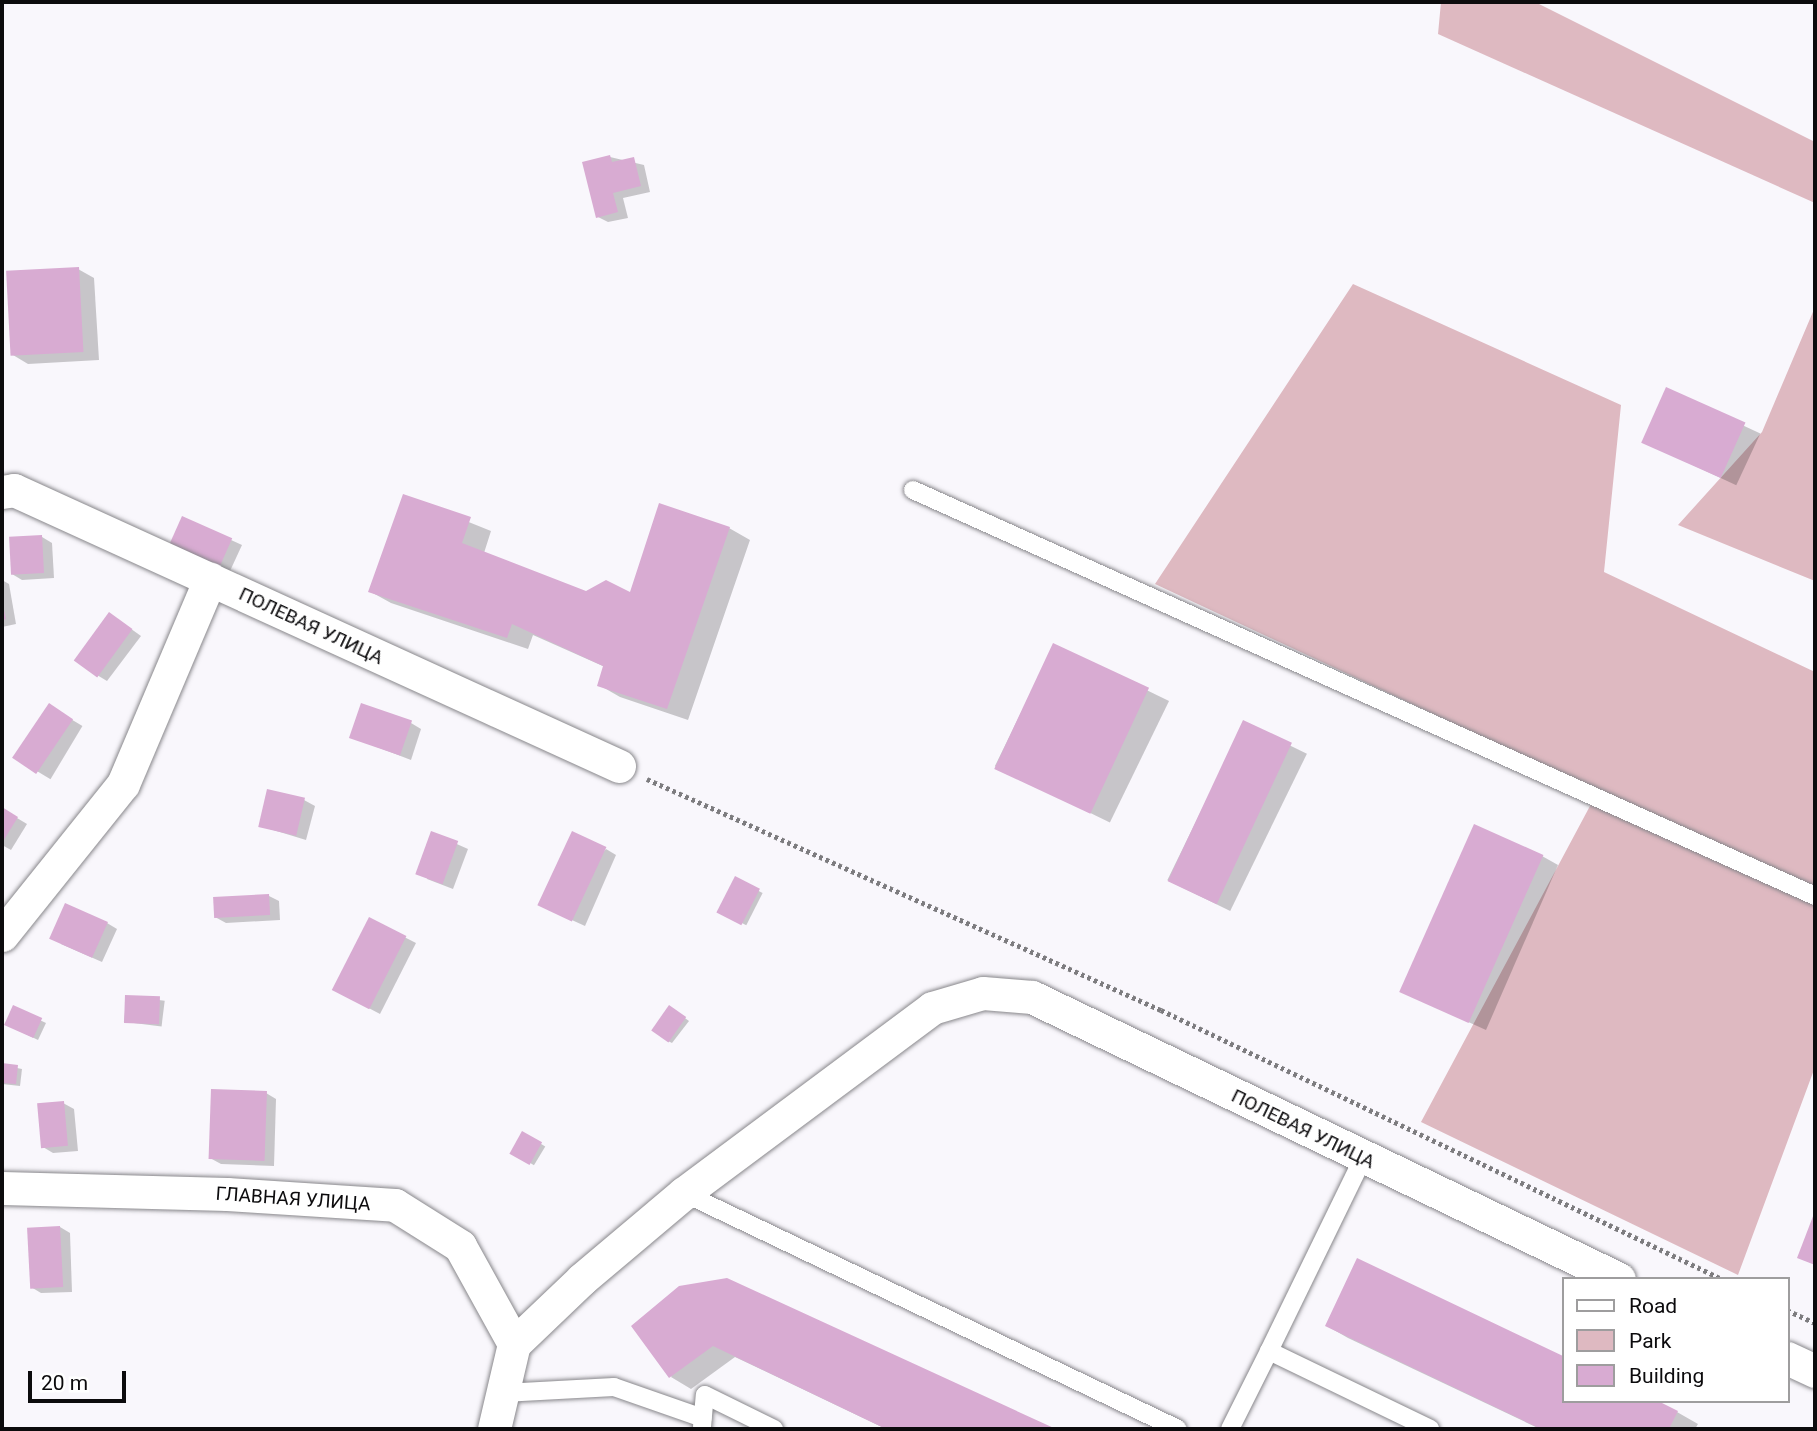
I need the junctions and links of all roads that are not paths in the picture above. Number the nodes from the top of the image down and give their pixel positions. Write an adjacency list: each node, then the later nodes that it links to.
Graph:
1 (913, 490): 5 (lane)
2 (2, 492): 3 (street, ПОЛЕВАЯ УЛИЦА)
3 (210, 579): 4 (street, ПОЛЕВАЯ УЛИЦА); 6 (street)
4 (619, 766)
5 (1815, 896)
6 (2, 934)
7 (1363, 1158): 9 (street, ПОЛЕВАЯ УЛИЦА); 10 (street, ПОЛЕВАЯ УЛИЦА); 12 (lane)
8 (7, 1182): 11 (street, ГЛАВНАЯ УЛИЦА)
9 (684, 1193): 11 (street); 19 (lane)
10 (1615, 1277)
11 (514, 1344): 15 (street)
12 (1269, 1351): 20 (lane); 21 (lane)
13 (1789, 1359): 14 (street)
14 (1815, 1371)
15 (503, 1393): 16 (lane); 17 (street)
16 (702, 1424): 18 (lane)
17 (494, 1429)
18 (774, 1429)
19 (1178, 1429)
20 (1230, 1429)
21 (1430, 1429)

